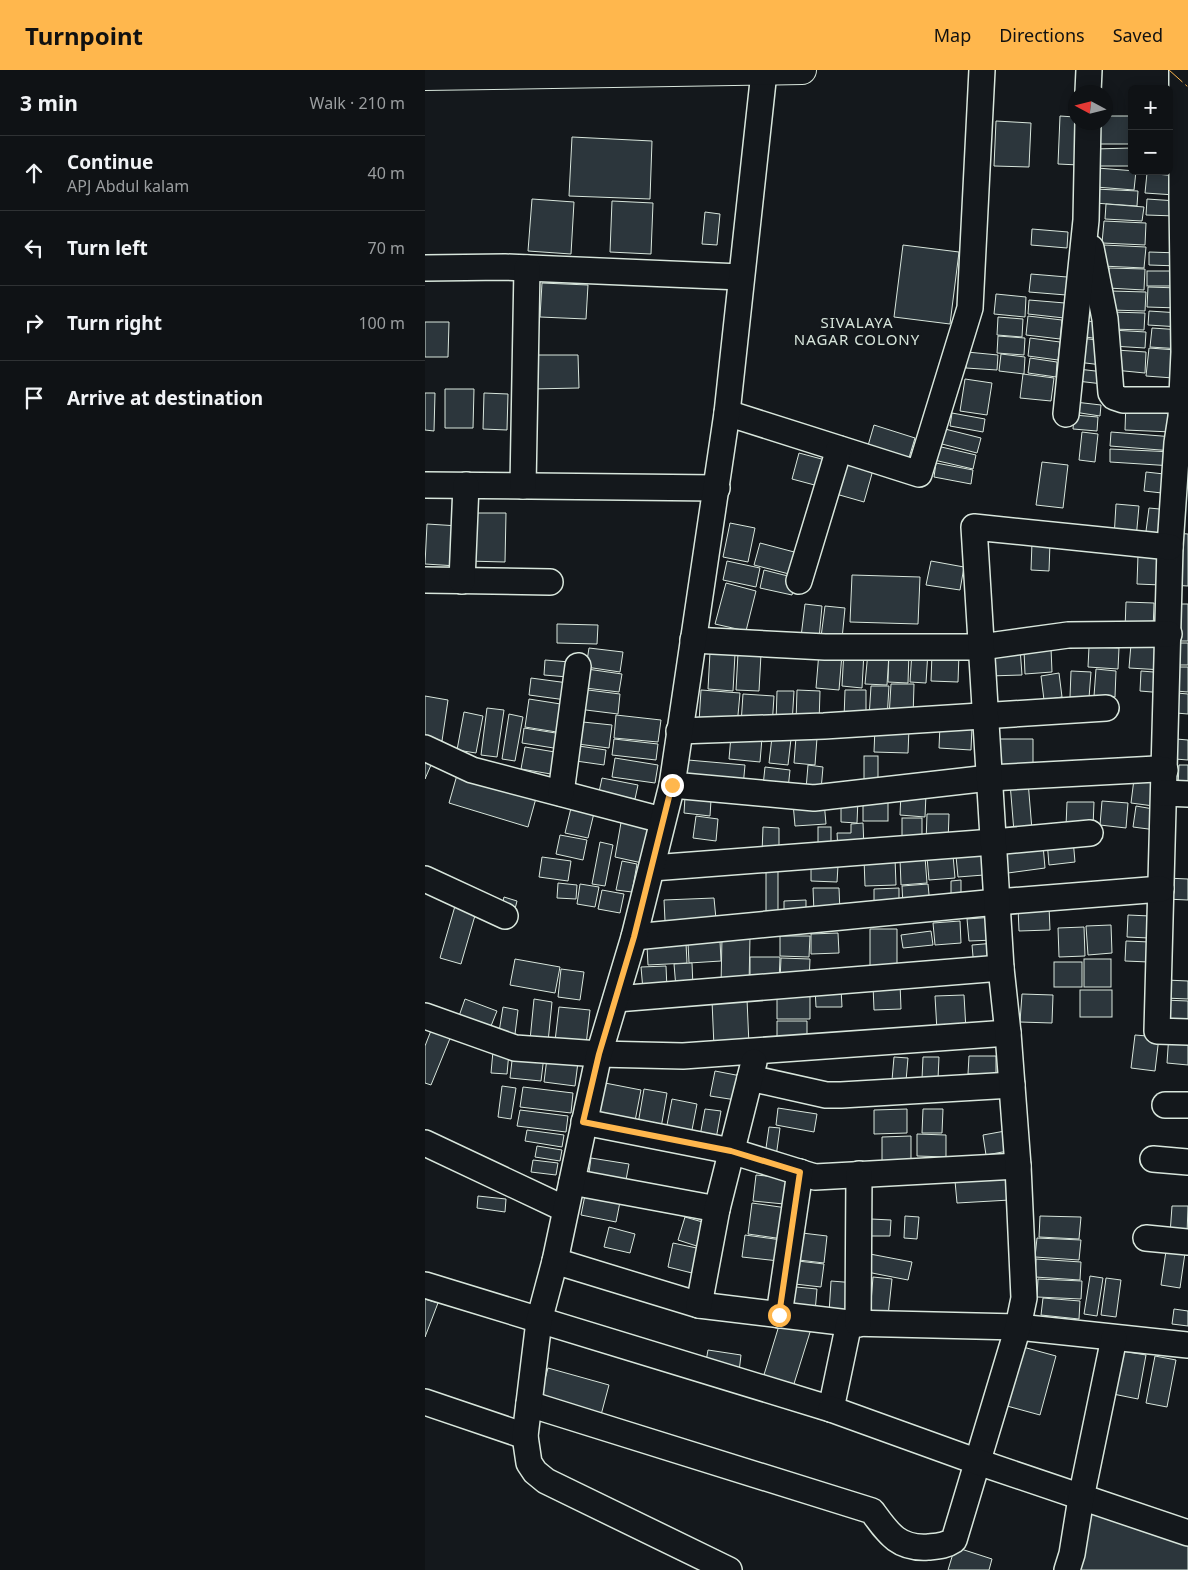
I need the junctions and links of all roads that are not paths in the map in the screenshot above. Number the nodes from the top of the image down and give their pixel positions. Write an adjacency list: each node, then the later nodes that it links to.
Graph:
1 (802, 70): 4 (main road)
2 (983, 70): 16 (street)
3 (1089, 70): 7 (street)
4 (764, 72): 5 (main road); 12 (street)
5 (425, 76)
6 (1184, 79): 13 (street)
7 (1089, 85)
8 (1088, 130): 9 (street)
9 (1086, 220): 13 (street); 15 (street)
10 (425, 268): 11 (street)
11 (527, 268): 12 (street); 19 (street)
12 (741, 277): 14 (street)
13 (1181, 400): 21 (street)
14 (727, 413): 16 (street); 20 (street)
15 (1066, 414)
16 (839, 449): 24 (street)
17 (425, 485): 18 (street)
18 (465, 485): 19 (street); 23 (street)
19 (523, 486): 20 (street)
20 (717, 488): 28 (street)
21 (1170, 547): 26 (street); 29 (street)
22 (425, 580): 23 (street)
23 (462, 580): 25 (street)
24 (799, 581)
25 (550, 582)
26 (1179, 601): 27 (street)
27 (1169, 634): 29 (street); 37 (street)
28 (693, 640): 29 (street); 33 (street)
29 (981, 647): 32 (street)
30 (578, 666): 38 (street)
31 (1106, 708): 32 (street)
32 (985, 716): 33 (street); 35 (street)
33 (679, 731): 36 (street)
34 (425, 748): 38 (street)
35 (989, 778): 36 (street); 37 (street); 41 (street)
36 (672, 785): 39 (street)
37 (1172, 786): 44 (street)
38 (561, 793): 39 (street)
39 (663, 820): 42 (street)
40 (1090, 833): 41 (street)
41 (993, 842): 42 (street); 45 (street)
42 (652, 868): 47 (street)
43 (425, 879): 46 (street)
44 (1161, 888): 45 (street); 51 (street)
45 (997, 902): 47 (street); 48 (street)
46 (505, 916)
47 (634, 937): 49 (street)
48 (1001, 968): 49 (street); 52 (street)
49 (616, 1000): 54 (street)
50 (425, 1016): 54 (street)
51 (1188, 1032)
52 (1008, 1033): 53 (street); 56 (street)
53 (757, 1051): 54 (street); 55 (street)
54 (599, 1054): 57 (street)
55 (750, 1078): 56 (street); 59 (street)
56 (1012, 1086): 62 (street)
57 (583, 1122): 59 (street); 65 (street)
58 (425, 1143): 66 (street)
59 (731, 1151): 63 (street); 67 (street)
60 (1153, 1159): 61 (street)
61 (1188, 1162)
62 (1018, 1166): 64 (street); 76 (street)
63 (800, 1172): 64 (street); 73 (street)
64 (859, 1174): 75 (street)
65 (572, 1182): 66 (street); 67 (street)
66 (565, 1209): 70 (street)
67 (717, 1209): 72 (street)
68 (1146, 1238): 69 (street)
69 (1188, 1242)
70 (555, 1261): 72 (street); 74 (street)
71 (425, 1285): 74 (street)
72 (699, 1305): 73 (street)
73 (779, 1315): 75 (street)
74 (539, 1321): 80 (street); 81 (street)
75 (853, 1324): 76 (street); 81 (street)
76 (1018, 1327): 77 (street); 83 (street)
77 (1114, 1338): 78 (street); 84 (street)
78 (1188, 1345)
79 (425, 1402): 82 (street)
80 (529, 1404): 82 (street); 83 (street)
81 (831, 1409): 83 (street)
82 (525, 1436): 86 (street)
83 (978, 1462): 84 (street)
84 (1081, 1498): 85 (street); 87 (street)
85 (1188, 1533)
86 (729, 1570)
87 (1067, 1570)

